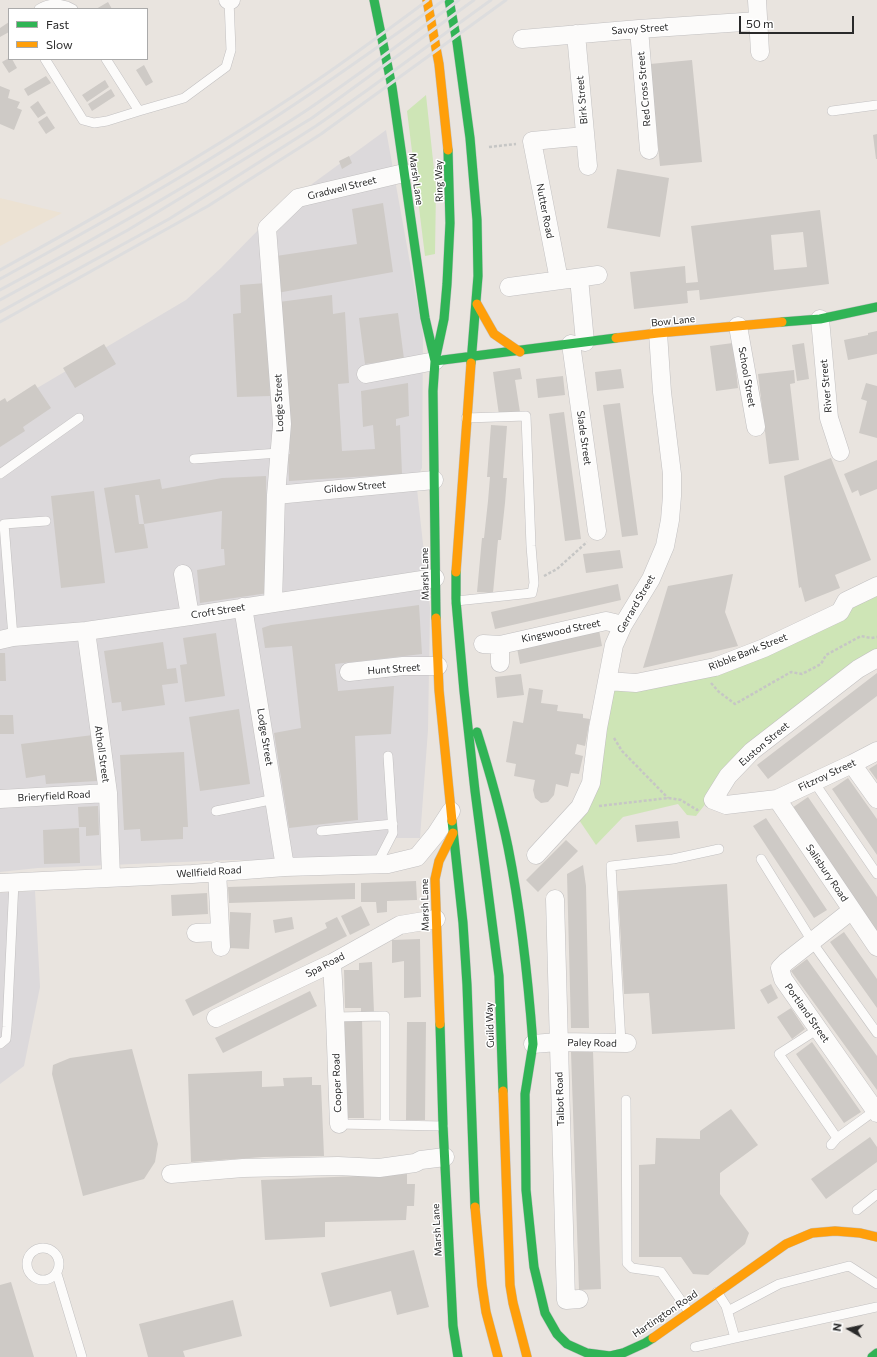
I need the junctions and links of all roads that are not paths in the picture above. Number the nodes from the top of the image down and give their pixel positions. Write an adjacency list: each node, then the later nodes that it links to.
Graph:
1 (229, 0): 16 (lane)
2 (374, 0): 21 (main road, Marsh Lane)
3 (427, 0): 35 (main road, Ring Way)
4 (449, 0): 27 (main road)
5 (757, 0): 8 (street)
6 (41, 8): 7 (lane)
7 (72, 8)
8 (758, 21): 9 (street, Savoy Street); 12 (street)
9 (639, 29): 10 (street, Savoy Street); 19 (street, Red Cross Street)
10 (576, 34): 11 (street, Savoy Street); 18 (street, Birk Street)
11 (522, 40)
12 (760, 52)
13 (46, 60): 16 (lane)
14 (107, 60): 16 (lane)
15 (877, 104): 17 (lane)
16 (138, 111)
17 (832, 111)
18 (585, 136): 20 (street, Birk Street); 25 (street, Nutter Road)
19 (649, 150)
20 (588, 166)
21 (404, 172): 22 (street, Gradwell Street); 35 (main road, Marsh Lane)
22 (267, 228): 41 (street, Lodge Street)
23 (598, 275): 24 (street)
24 (579, 278): 25 (street); 32 (street, Slade Street)
25 (559, 280): 26 (street)
26 (509, 287)
27 (477, 304): 33 (main road); 34 (main road)
28 (877, 307): 29 (main road, Bow Lane)
29 (820, 319): 30 (main road, Bow Lane); 40 (street, River Street)
30 (738, 326): 31 (main road, Bow Lane); 39 (street, School Street)
31 (658, 333): 32 (main road, Bow Lane); 55 (street, Gerrard Street)
32 (578, 343): 33 (main road, Bow Lane); 47 (street, Slade Street)
33 (520, 352): 34 (main road, Bow Lane)
34 (472, 357): 35 (main road); 38 (main road)
35 (435, 361): 36 (street); 44 (main road, Marsh Lane)
36 (366, 374)
37 (79, 418): 43 (lane)
38 (466, 418): 51 (main road); 51 (lane)
39 (756, 427)
40 (840, 452)
41 (279, 453): 42 (lane); 45 (street, Lodge Street)
42 (194, 459)
43 (0, 474)
44 (434, 480): 45 (street, Gildow Street); 49 (main road, Marsh Lane)
45 (276, 495): 52 (street, Lodge Street)
46 (46, 521): 57 (lane)
47 (597, 531)
48 (183, 574): 54 (street)
49 (435, 578): 52 (street, Croft Street); 60 (main road, Marsh Lane)
50 (877, 586): 62 (street, Ribble Bank Street)
51 (456, 601): 63 (main road)
52 (273, 603): 53 (street, Croft Street)
53 (243, 607): 54 (street, Croft Street); 70 (street, Lodge Street)
54 (190, 616): 56 (street, Croft Street)
55 (623, 625): 59 (street, Kingswood Street); 62 (street, Gerrard Street)
56 (86, 631): 57 (street, Croft Street); 68 (street, Atholl Street)
57 (7, 639)
58 (877, 658): 71 (street, Euston Street)
59 (500, 663)
60 (438, 666): 61 (street, Hunt Street); 74 (main road, Marsh Lane)
61 (349, 672)
62 (607, 681): 79 (street, Gerrard Street)
63 (464, 691): 103 (main road, Hartington Road); 127 (main road, Guild Way)
64 (877, 751): 66 (street, Fitzroy Street)
65 (388, 756): 75 (lane)
66 (852, 764): 67 (street, Fitzroy Street); 72 (street)
67 (814, 782): 71 (street, Fitzroy Street); 85 (lane)
68 (108, 793): 69 (street, Brieryfield Road); 86 (street, Atholl Street)
69 (0, 799)
70 (275, 799): 73 (lane); 83 (street, Lodge Street)
71 (777, 799): 90 (street, Salisbury Road)
72 (877, 799)
73 (216, 811)
74 (451, 811): 77 (main road, Marsh Lane); 80 (street)
75 (392, 824): 76 (lane); 82 (lane)
76 (321, 831)
77 (453, 833): 87 (main road, Marsh Lane); 126 (main road)
78 (719, 849): 101 (lane)
79 (536, 855)
80 (417, 857): 82 (street, Wellfield Road); 87 (street)
81 (761, 859): 93 (lane)
82 (377, 864): 83 (street, Wellfield Road)
83 (285, 867): 84 (street, Wellfield Road)
84 (217, 871): 86 (street, Wellfield Road); 92 (street)
85 (877, 874)
86 (111, 877): 88 (street, Wellfield Road)
87 (435, 879): 91 (main road, Marsh Lane)
88 (7, 882): 102 (lane)
89 (555, 899): 100 (street, Talbot Road)
90 (852, 910): 93 (street, Portland Street); 94 (street, Salisbury Road)
91 (436, 918): 95 (street, Spa Road); 108 (main road, Marsh Lane)
92 (196, 933)
93 (812, 941): 98 (street, Portland Street); 99 (lane)
94 (877, 947)
95 (332, 963): 96 (street, Cooper Road); 97 (street, Spa Road)
96 (335, 1017): 106 (street, Cooper Road); 107 (lane)
97 (216, 1018)
98 (818, 1029): 105 (street, Portland Street); 105 (lane)
99 (877, 1033)
100 (558, 1042): 101 (street, Paley Road); 103 (street, Paley Road); 117 (street, Talbot Road)
101 (624, 1043)
102 (0, 1044)
103 (533, 1044): 120 (main road, Hartington Road)
104 (626, 1100): 120 (lane)
105 (876, 1111)
106 (339, 1124): 107 (lane, Cooper Road)
107 (385, 1124): 108 (lane, Cooper Road)
108 (443, 1126): 109 (main road, Marsh Lane)
109 (445, 1157): 110 (street); 125 (main road, Marsh Lane)
110 (171, 1174)
111 (877, 1194): 112 (lane)
112 (857, 1210)
113 (877, 1237): 116 (main road, Hartington Road)
114 (57, 1274): 124 (lane)
115 (877, 1284): 119 (lane)
116 (717, 1292): 119 (lane); 120 (main road, Hartington Road)
117 (567, 1303)
118 (877, 1307): 121 (lane)
119 (728, 1311): 121 (lane)
120 (689, 1312)
121 (735, 1338): 122 (lane)
122 (695, 1347)
123 (877, 1353): 128 (main road)
124 (82, 1357)
125 (458, 1357)
126 (498, 1357)
127 (527, 1357)
128 (872, 1357)

